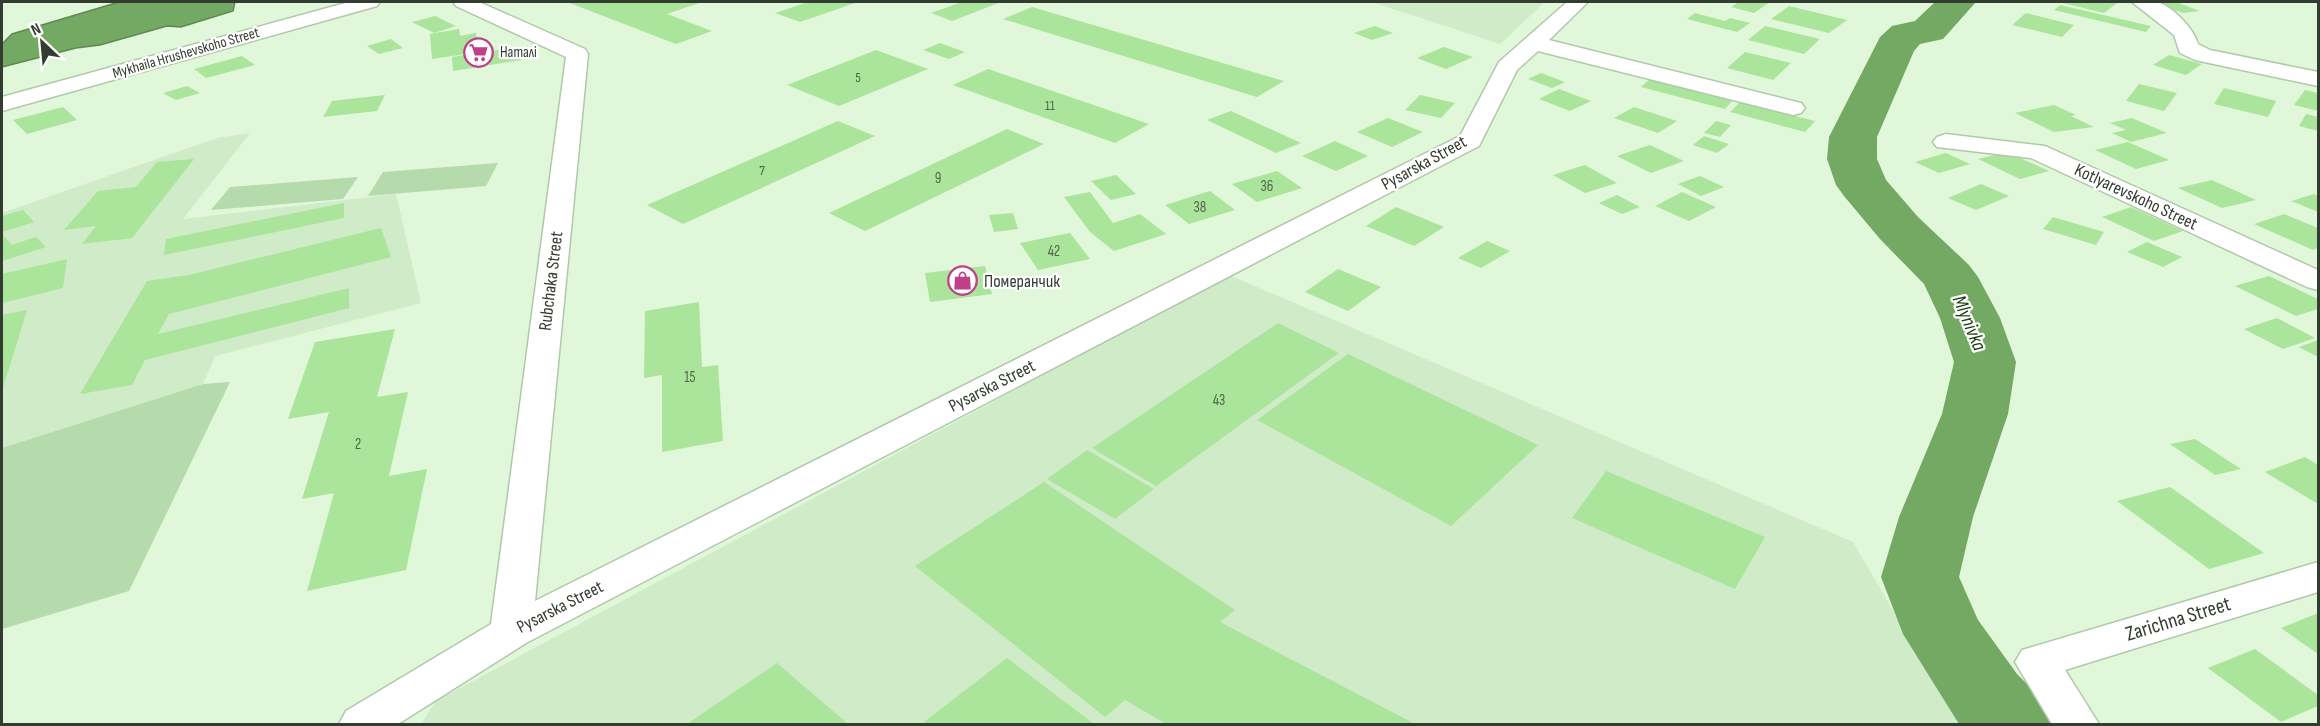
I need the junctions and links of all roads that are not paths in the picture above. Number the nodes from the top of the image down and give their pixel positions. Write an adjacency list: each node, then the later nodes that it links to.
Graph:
1 (370, 2): 7 (street, Mykhaila Hrushevskoho Street)
2 (463, 2): 12 (street, Rubchaka Street)
3 (1578, 2): 5 (street, Pysarska Street)
4 (2142, 2): 6 (street)
5 (1533, 43): 8 (street); 12 (street, Pysarska Street)
6 (2319, 79)
7 (2, 104)
8 (1793, 108)
9 (1946, 141): 10 (street, Kotlyarevskoho Street)
10 (2319, 281)
11 (2319, 577): 14 (street, Zarichna Street)
12 (511, 632): 13 (street, Pysarska Street)
13 (362, 724)
14 (2076, 724)

